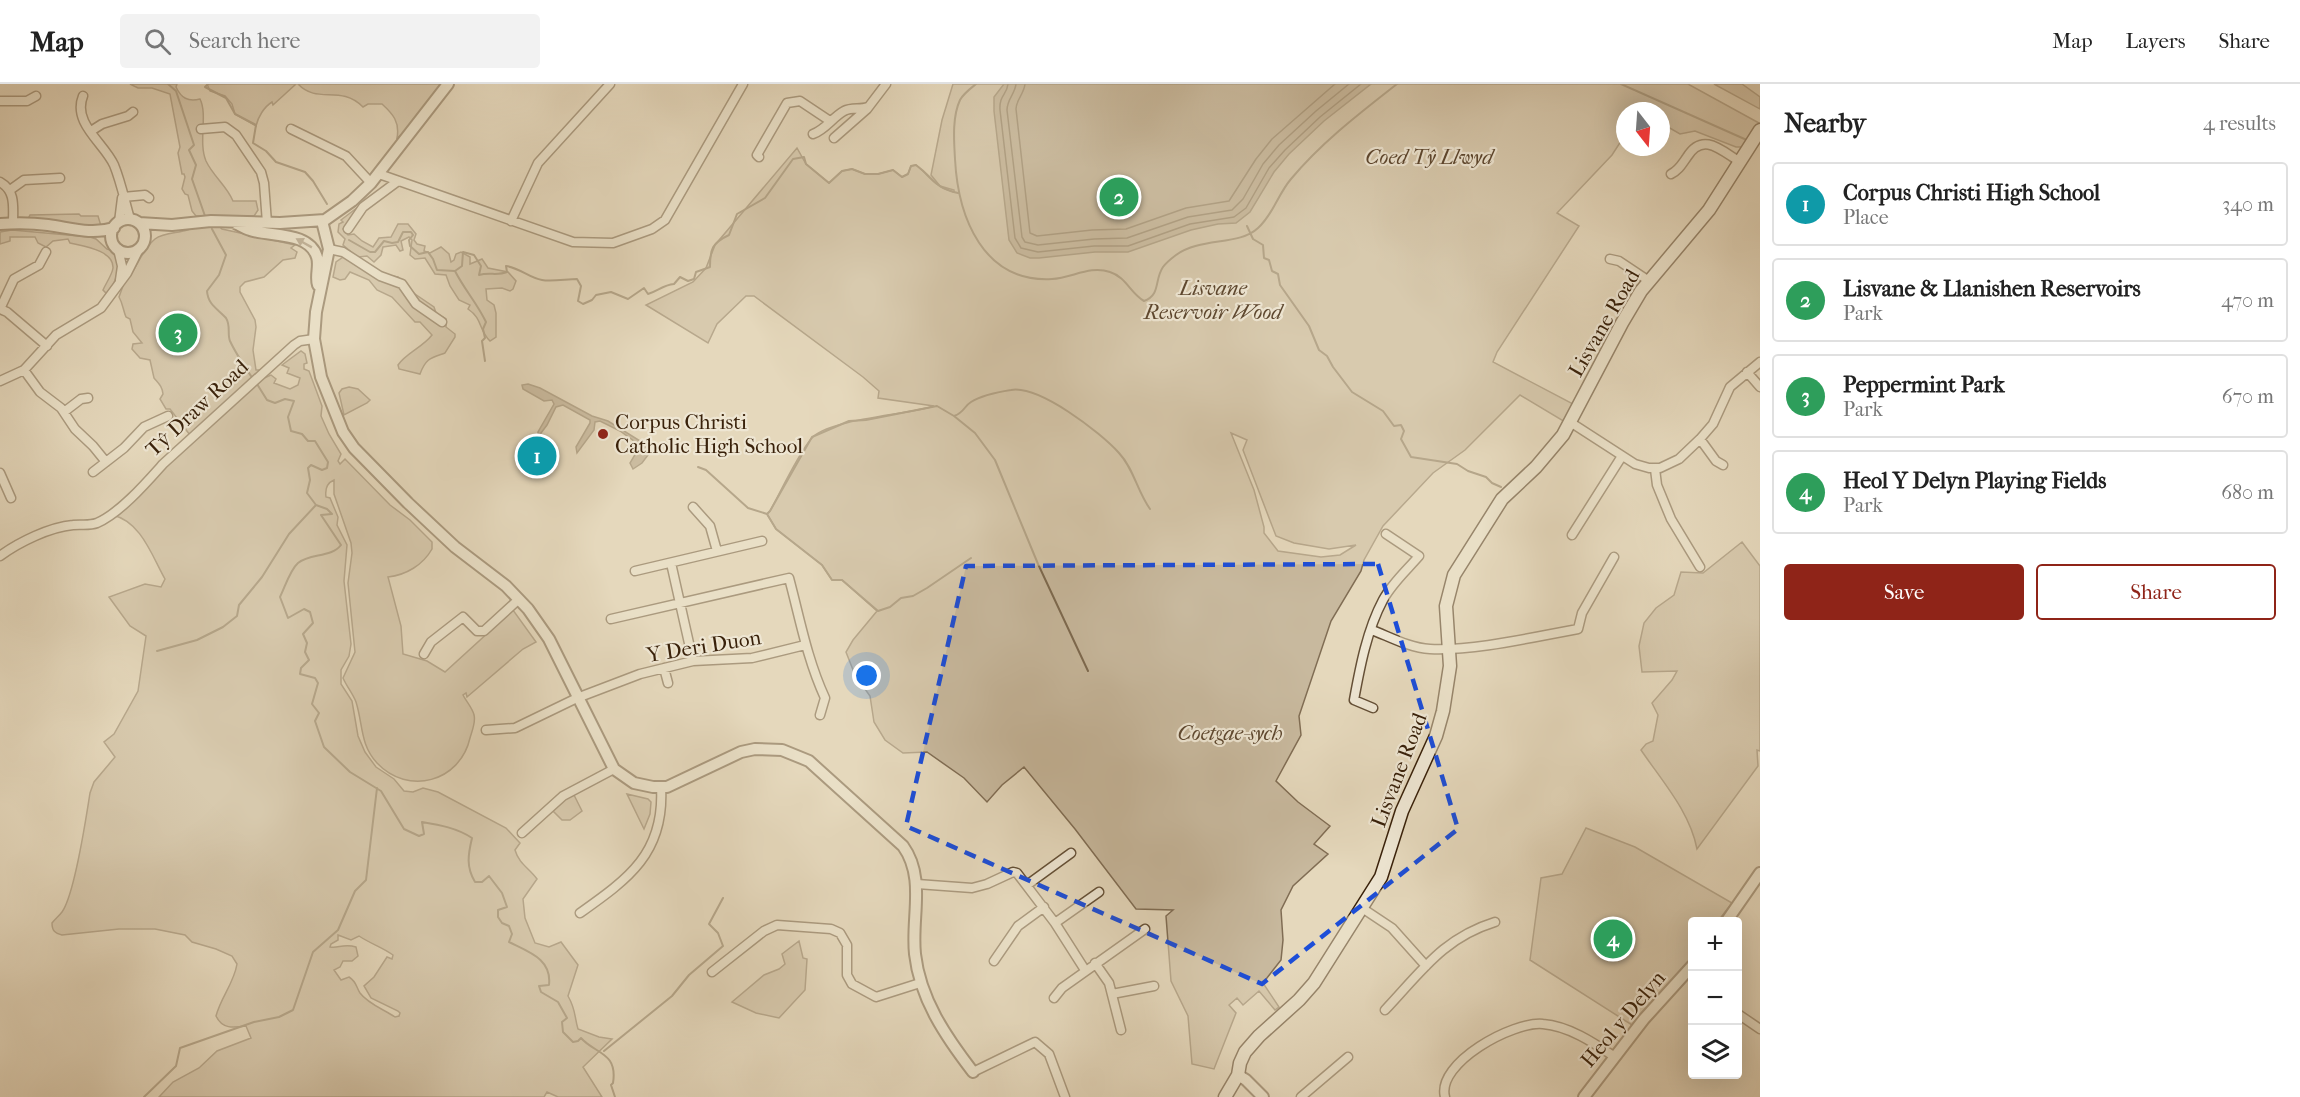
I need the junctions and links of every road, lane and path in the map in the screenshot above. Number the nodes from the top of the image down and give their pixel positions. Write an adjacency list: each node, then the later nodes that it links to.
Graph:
1 (448, 84): 19 (street)
2 (610, 84): 29 (street)
3 (743, 84): 29 (street)
4 (886, 84): 8 (street)
5 (36, 96): 7 (street)
6 (83, 96): 13 (street)
7 (0, 101)
8 (868, 107): 10 (street); 15 (street)
9 (133, 112): 13 (street)
10 (830, 121): 14 (street); 17 (street)
11 (201, 129): 33 (street)
12 (291, 129): 24 (street)
13 (91, 131): 26 (street)
14 (813, 134)
15 (834, 138)
16 (1755, 139): 18 (main road, Lisvane Road)
17 (759, 157)
18 (1740, 162): 20 (street); 44 (main road, Lisvane Road)
19 (379, 174): 22 (street); 24 (street)
20 (1671, 174)
21 (60, 178): 25 (street)
22 (398, 181): 29 (street); 36 (street)
23 (0, 182): 25 (street)
24 (371, 183): 28 (street)
25 (10, 190): 31 (street)
26 (123, 197): 27 (street); 32 (street)
27 (149, 198)
28 (322, 221): 33 (street); 40 (street)
29 (511, 221)
30 (234, 222): 33 (street); 35 (street); 45 (street, one-way to 30)
31 (13, 223): 34 (street); 37 (street)
32 (125, 223): 35 (street); 37 (street); 38 (street); 39 (street)
33 (267, 223)
34 (0, 224)
35 (172, 225): 38 (street)
36 (348, 229)
37 (83, 232): 39 (street)
38 (142, 245): 39 (street); 43 (street)
39 (116, 247): 43 (street)
40 (329, 249): 45 (street); 47 (street)
41 (46, 252): 46 (street)
42 (1610, 259): 44 (street)
43 (120, 280): 49 (street)
44 (1649, 281): 58 (main road, Lisvane Road)
45 (320, 294): 48 (street)
46 (0, 309): 49 (street)
47 (442, 322)
48 (314, 339): 72 (street, Tŷ Draw Road); 77 (street)
49 (47, 346): 51 (street)
50 (1760, 362): 52 (street)
51 (24, 370): 53 (street); 56 (street)
52 (1747, 372): 54 (street); 59 (street)
53 (0, 381)
54 (1760, 387)
55 (88, 398): 56 (street)
56 (64, 412): 61 (street)
57 (168, 416): 61 (street)
58 (1570, 422): 60 (street); 82 (main road, Lisvane Road)
59 (1700, 439): 62 (street); 63 (street)
60 (1622, 456): 63 (street); 69 (street)
61 (106, 462): 64 (street)
62 (1723, 465)
63 (1655, 469): 75 (street)
64 (93, 472)
65 (0, 473): 66 (street)
66 (11, 498)
67 (693, 507): 71 (street)
68 (1386, 534): 80 (street)
69 (1572, 535)
70 (762, 541): 71 (street)
71 (717, 551): 74 (street)
72 (0, 556)
73 (1614, 556): 82 (street)
74 (671, 563): 76 (street); 78 (street)
75 (1700, 567)
76 (634, 572)
77 (519, 599): 83 (street); 87 (street)
78 (680, 602): 79 (street); 81 (street); 84 (street)
79 (611, 619)
80 (1372, 630): 82 (street); 88 (street)
81 (805, 645): 84 (street, Y Deri Duon); 89 (street)
82 (1449, 648): 101 (main road, Lisvane Road)
83 (424, 654)
84 (693, 661): 85 (street, Y Deri Duon)
85 (664, 668): 86 (street); 87 (street, Y Deri Duon)
86 (668, 683)
87 (577, 699): 90 (street, Y Deri Duon); 91 (street)
88 (1373, 708)
89 (820, 715)
90 (486, 730)
91 (614, 769): 92 (street); 93 (street)
92 (661, 788): 96 (street); 102 (street)
93 (522, 832)
94 (1071, 853): 97 (street)
95 (1760, 873): 98 (street)
96 (917, 884): 97 (street); 113 (street)
97 (1027, 885): 100 (street)
98 (1756, 886): 103 (street)
99 (1099, 892): 105 (street)
100 (1044, 907): 105 (street); 107 (street)
101 (1362, 908): 109 (street); 124 (main road, Lisvane Road)
102 (580, 913)
103 (1729, 917)
104 (1495, 922): 109 (street)
105 (1055, 923): 110 (street)
106 (1145, 929): 108 (street)
107 (994, 961)
108 (1095, 963): 110 (street); 115 (street)
109 (1426, 966): 117 (street)
110 (1085, 970): 116 (street)
111 (712, 972): 113 (street)
112 (1688, 974): 122 (street, Heol y Delyn)
113 (920, 983): 123 (street)
114 (1154, 986): 115 (street)
115 (1112, 994): 120 (street)
116 (1054, 998)
117 (1385, 1010)
118 (1742, 1017): 119 (street)
119 (1760, 1029)
120 (1121, 1030)
121 (1348, 1057): 128 (street)
122 (1615, 1057): 129 (street); 130 (street, Heol y Delyn)
123 (973, 1072): 125 (street)
124 (1238, 1075): 126 (main road, Lisvane Road); 127 (street)
125 (1065, 1097)
126 (1225, 1097)
127 (1263, 1097)
128 (1301, 1097)
129 (1444, 1097)
130 (1584, 1097)

